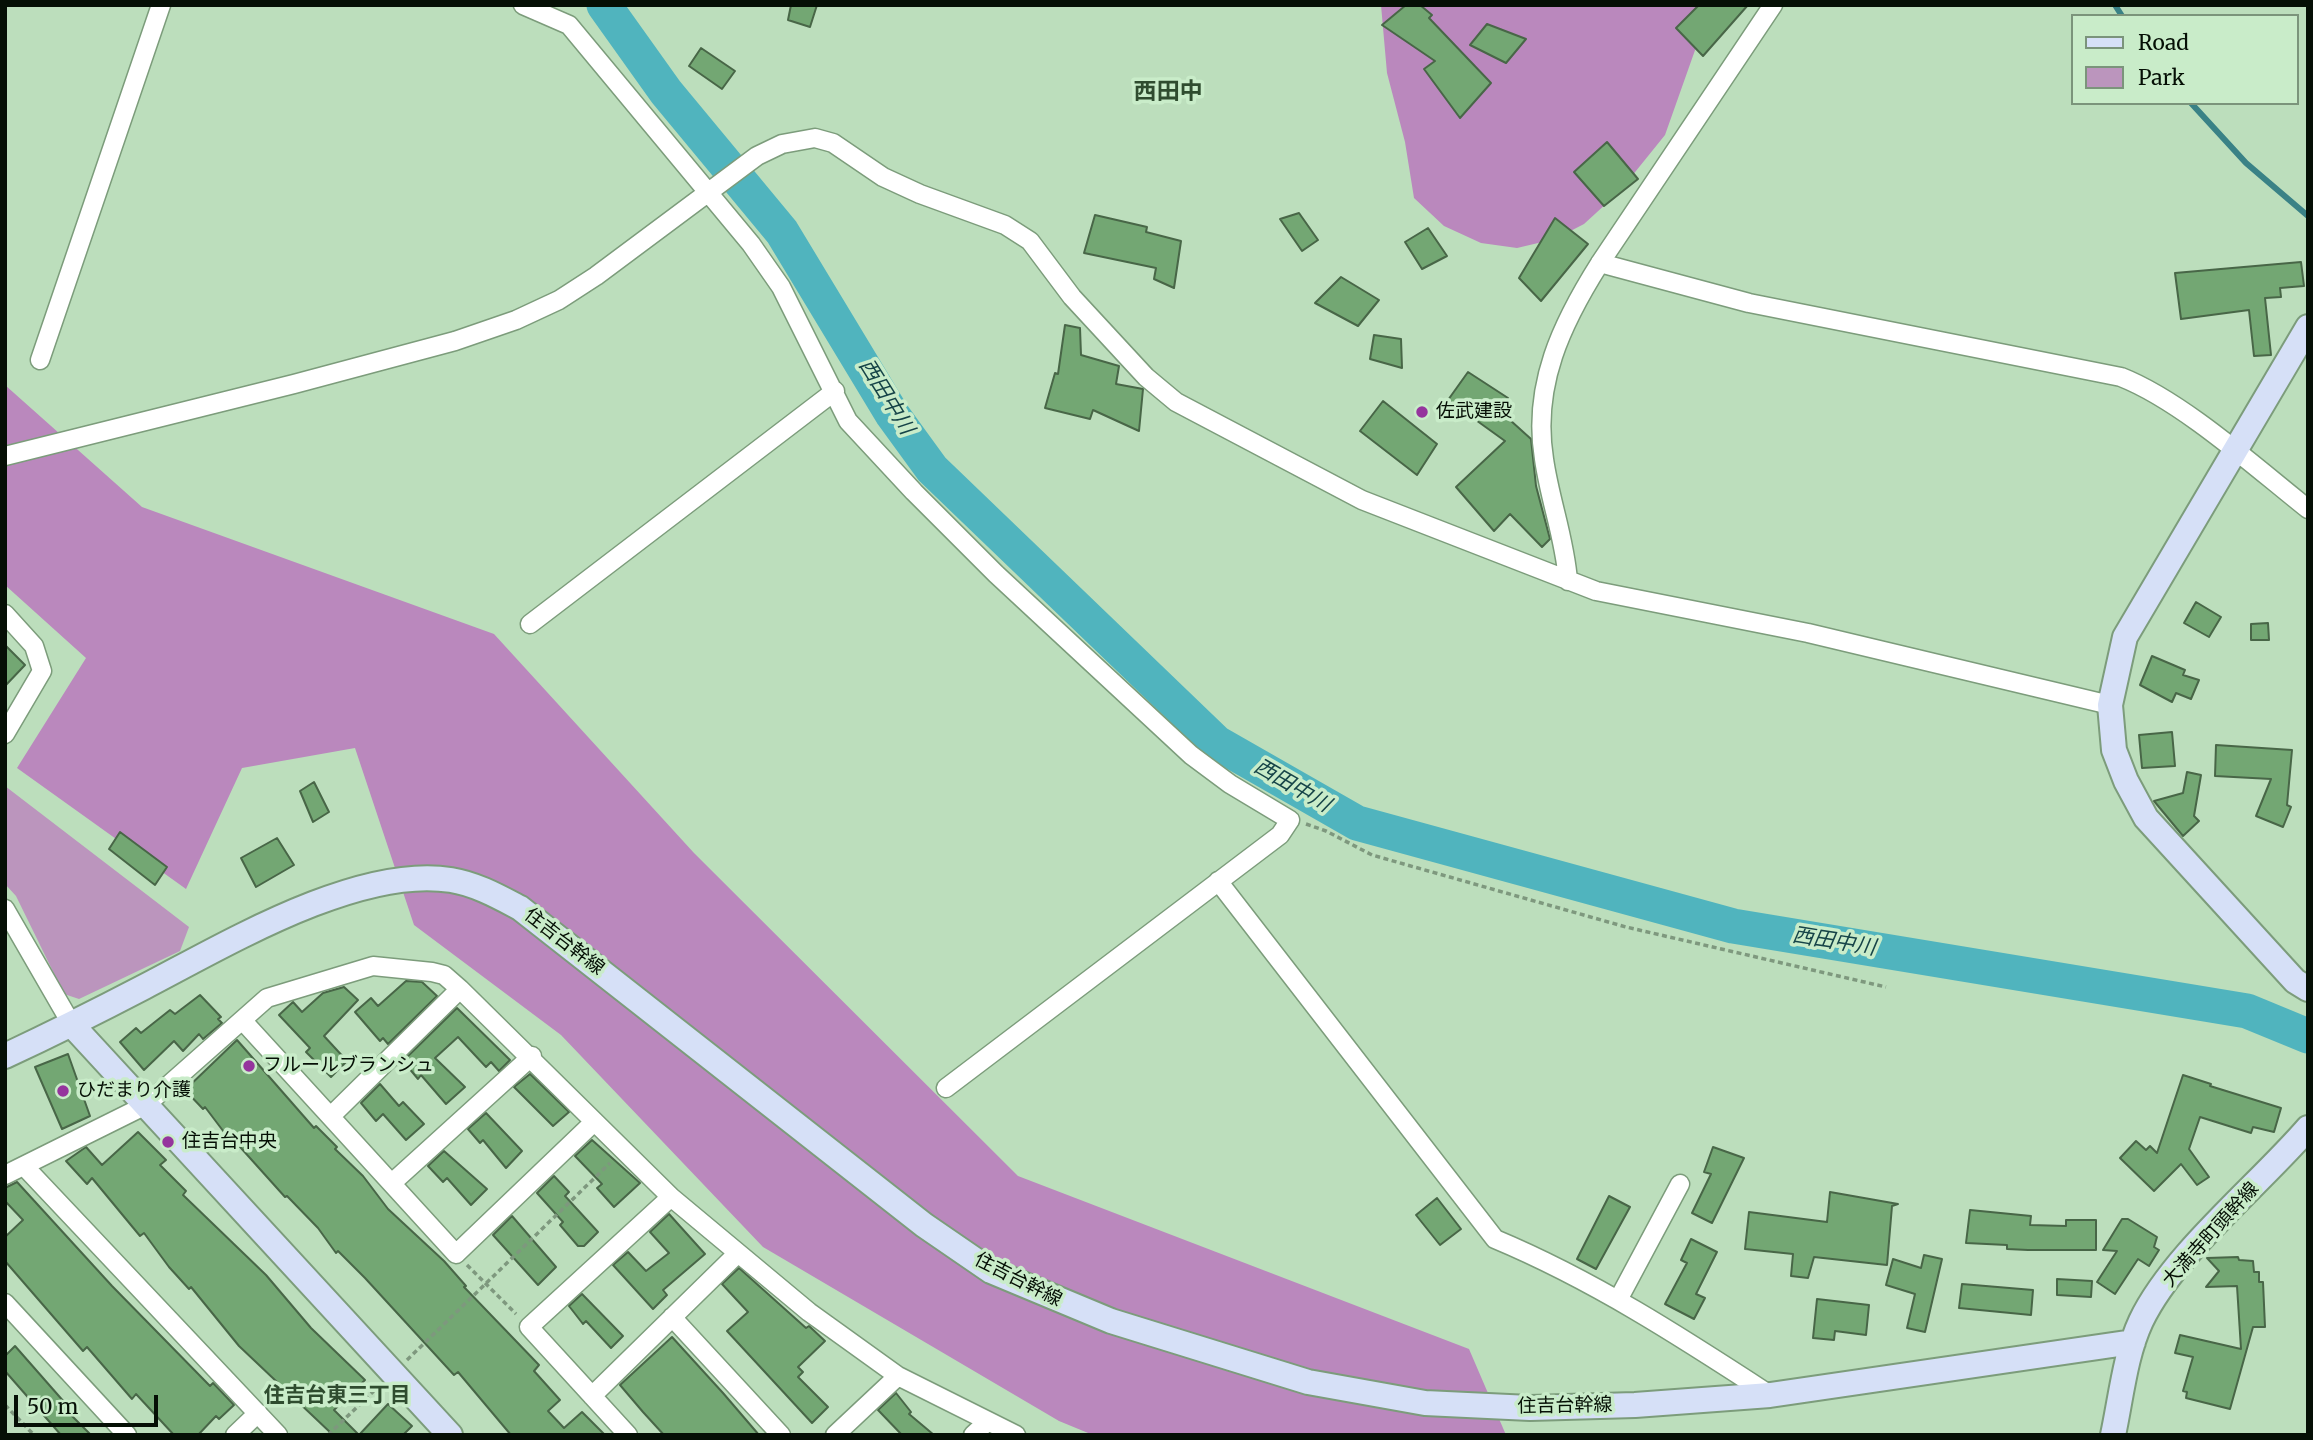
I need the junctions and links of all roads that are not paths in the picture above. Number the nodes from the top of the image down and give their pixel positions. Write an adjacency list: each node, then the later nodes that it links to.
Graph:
1 (161, 5): 7 (street)
2 (523, 5): 4 (street)
3 (1773, 5): 5 (street)
4 (713, 190): 8 (street); 10 (street); 12 (street)
5 (1600, 262): 9 (street); 12 (street)
6 (2308, 327): 9 (street)
7 (40, 360)
8 (835, 391): 14 (street); 17 (street)
9 (2236, 452): 11 (street); 15 (street)
10 (5, 456)
11 (2308, 509)
12 (1568, 581): 15 (street)
13 (5, 614): 16 (street)
14 (530, 624)
15 (2109, 705): 20 (street)
16 (7, 725)
17 (1218, 881): 25 (street); 36 (street)
18 (5, 909): 22 (street)
19 (460, 989): 21 (street); 24 (street); 27 (street)
20 (2308, 989)
21 (243, 1021): 26 (street); 27 (street)
22 (72, 1025): 23 (street, 住吉台幹線); 26 (street); 41 (street, 住吉台幹線)
23 (5, 1056)
24 (532, 1056): 28 (street); 32 (street)
25 (946, 1088)
26 (146, 1105): 30 (street); 48 (street)
27 (331, 1116): 32 (street)
28 (594, 1122): 32 (street); 34 (street)
29 (2308, 1128): 39 (street, 大満寺町頭幹線)
30 (24, 1166): 31 (street); 43 (street)
31 (5, 1175)
32 (393, 1182)
33 (1680, 1184): 36 (street)
34 (671, 1197): 35 (street); 42 (street)
35 (737, 1253): 38 (street); 40 (street)
36 (1618, 1300): 41 (street)
37 (5, 1303): 45 (street)
38 (672, 1317): 42 (street); 50 (street)
39 (2133, 1342): 41 (street, 住吉台幹線); 54 (street, 大満寺町頭幹線)
40 (898, 1376): 44 (street); 51 (street)
41 (1770, 1395)
42 (592, 1396): 49 (street)
43 (258, 1413): 46 (street); 47 (street)
44 (987, 1422): 52 (street); 53 (street)
45 (127, 1435)
46 (235, 1435)
47 (278, 1435)
48 (450, 1435)
49 (628, 1435)
50 (781, 1435)
51 (835, 1435)
52 (974, 1435)
53 (1016, 1435)
54 (2113, 1435)

